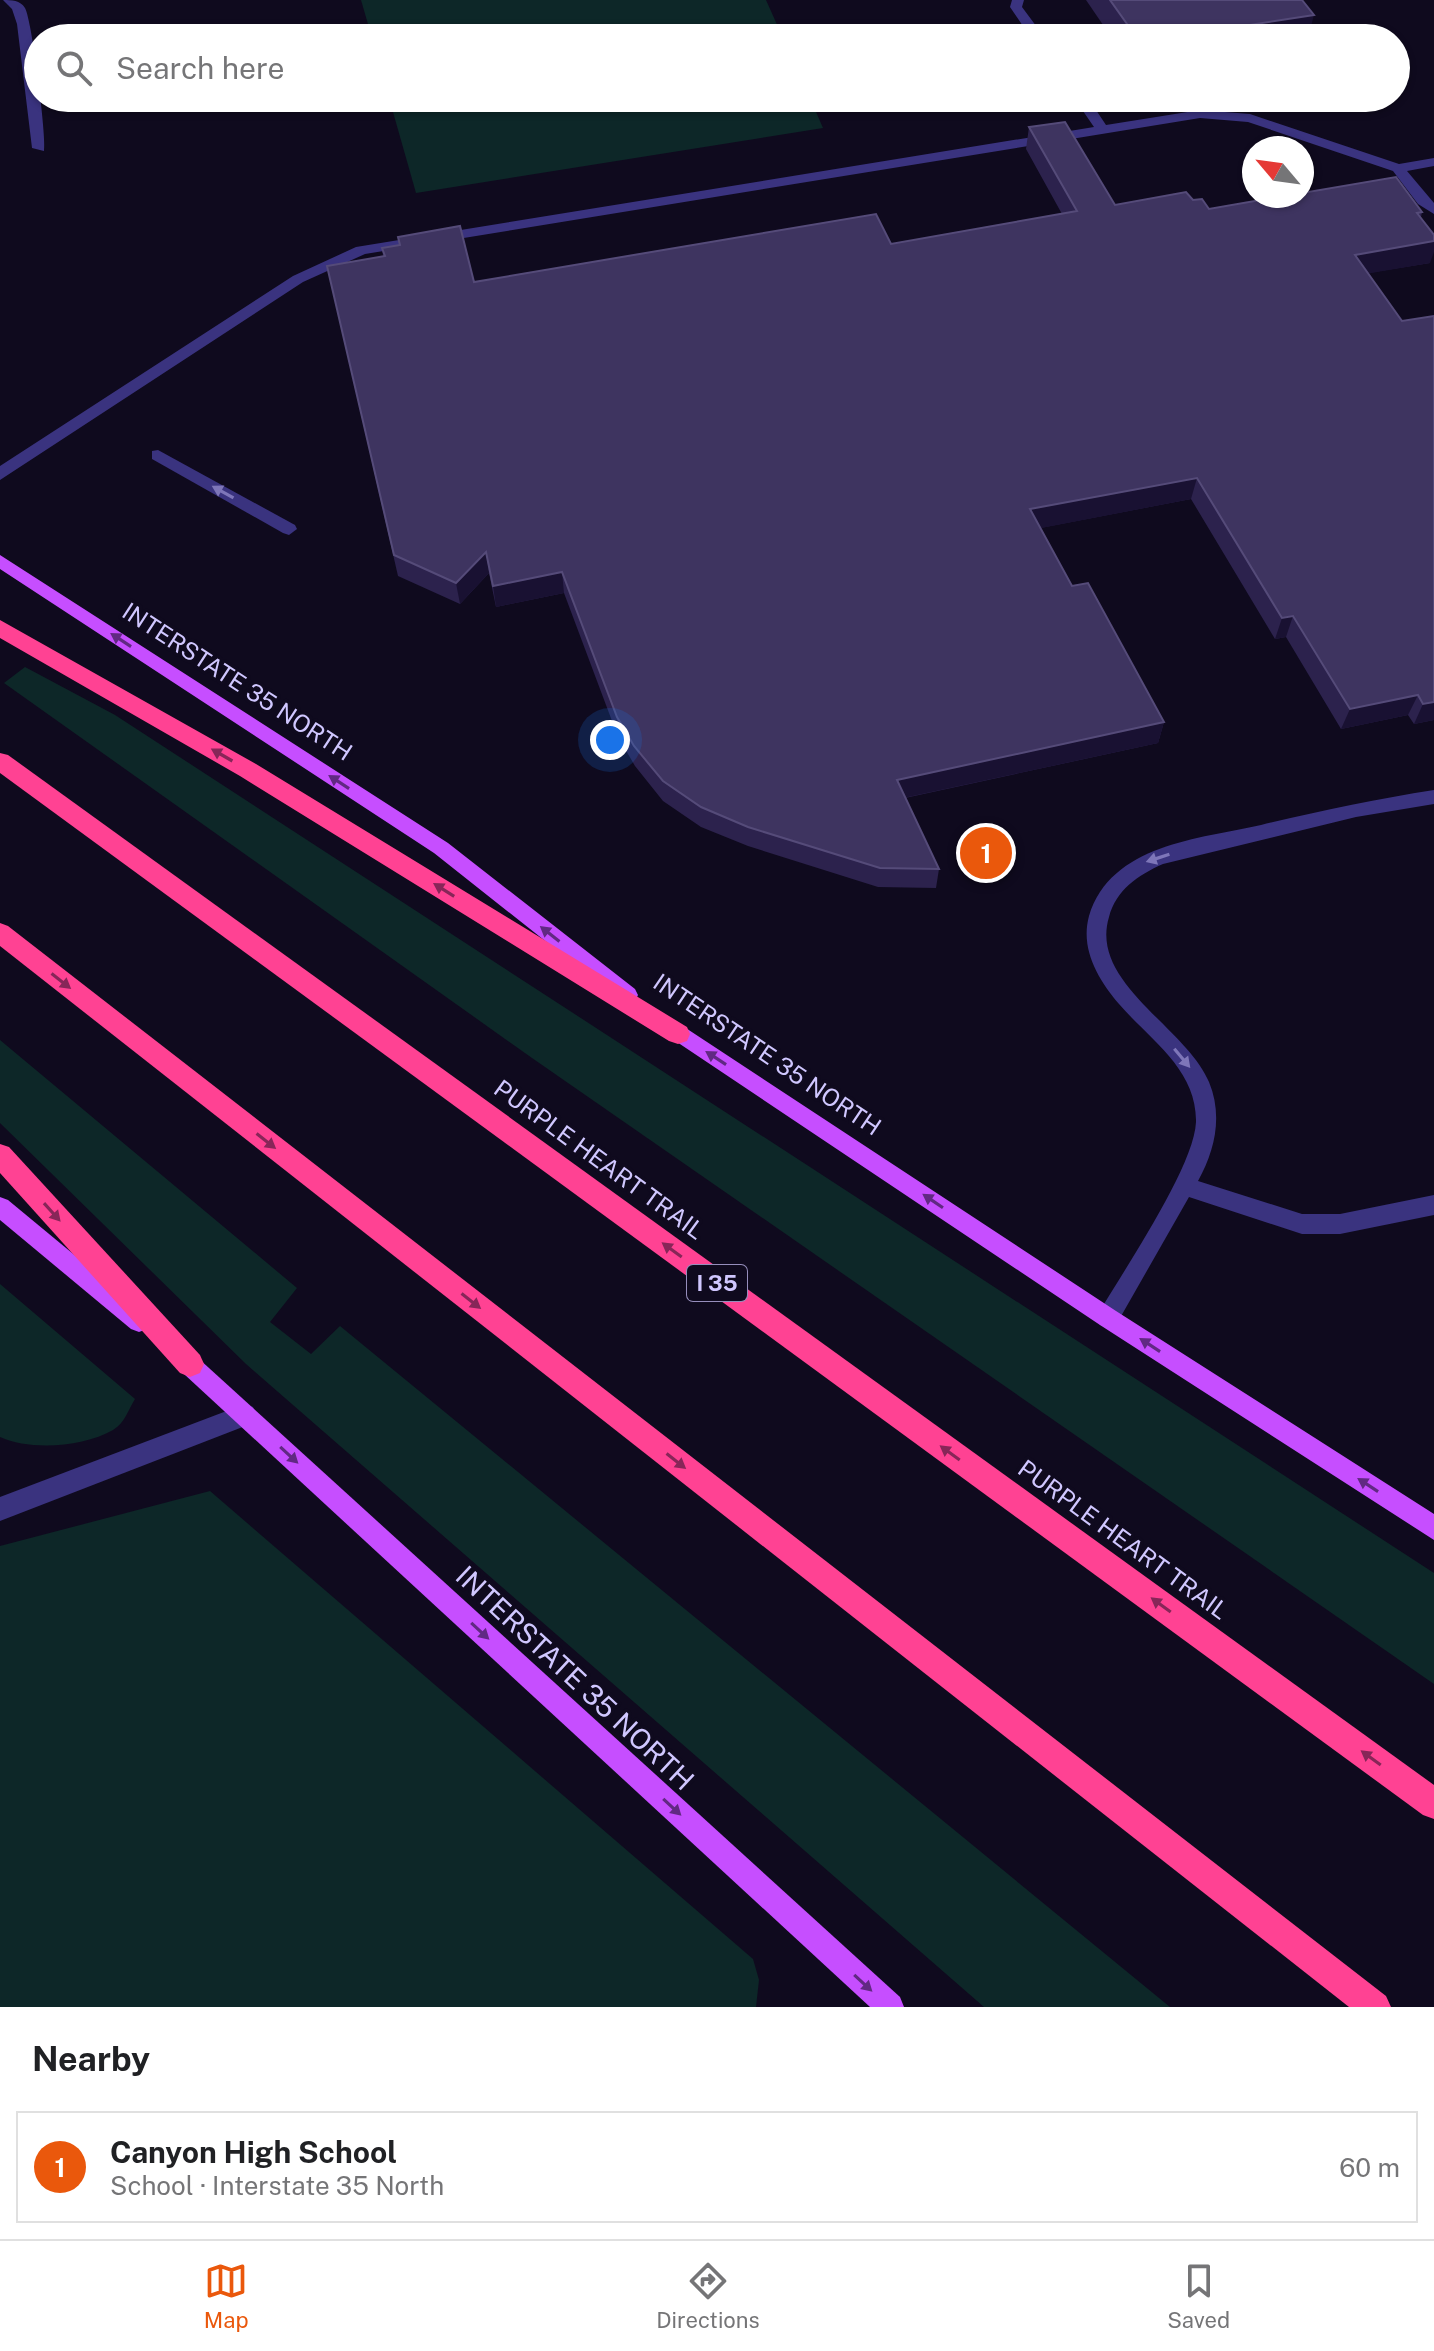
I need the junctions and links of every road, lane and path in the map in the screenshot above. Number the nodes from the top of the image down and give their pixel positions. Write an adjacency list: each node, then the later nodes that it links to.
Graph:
1 (9, 0): 3 (lane)
2 (1018, 0): 4 (lane)
3 (24, 24)
4 (1028, 24)
5 (35, 112): 8 (lane)
6 (1091, 112): 7 (lane)
7 (1103, 130): 10 (lane); 13 (lane)
8 (39, 148)
9 (1434, 162): 10 (lane)
10 (1398, 168): 11 (lane)
11 (1434, 210)
12 (158, 455): 14 (lane, one-way to 12)
13 (0, 474)
14 (289, 529)
15 (0, 561): 20 (main road, INTERSTATE 35 NORTH, one-way to 15)
16 (0, 628): 20 (highway, one-way to 16)
17 (0, 761): 30 (highway, PURPLE HEART TRAIL / I 35, one-way to 17)
18 (1434, 797): 22 (lane, one-way to 22)
19 (0, 933): 32 (highway, one-way to 32)
20 (678, 1034): 25 (main road, INTERSTATE 35 NORTH, one-way to 20)
21 (0, 1155): 26 (highway, one-way to 26)
22 (1184, 1186): 23 (lane); 25 (lane)
23 (1434, 1205)
24 (0, 1207): 26 (main road, INTERSTATE 35 NORTH)
25 (1108, 1318): 29 (main road, INTERSTATE 35 NORTH, one-way to 25)
26 (190, 1364): 27 (main road, INTERSTATE 35 NORTH)
27 (245, 1415): 28 (lane); 31 (main road, INTERSTATE 35 NORTH, one-way to 31)
28 (0, 1509)
29 (1434, 1528)
30 (1434, 1804)
31 (890, 2007)
32 (1375, 2007)

